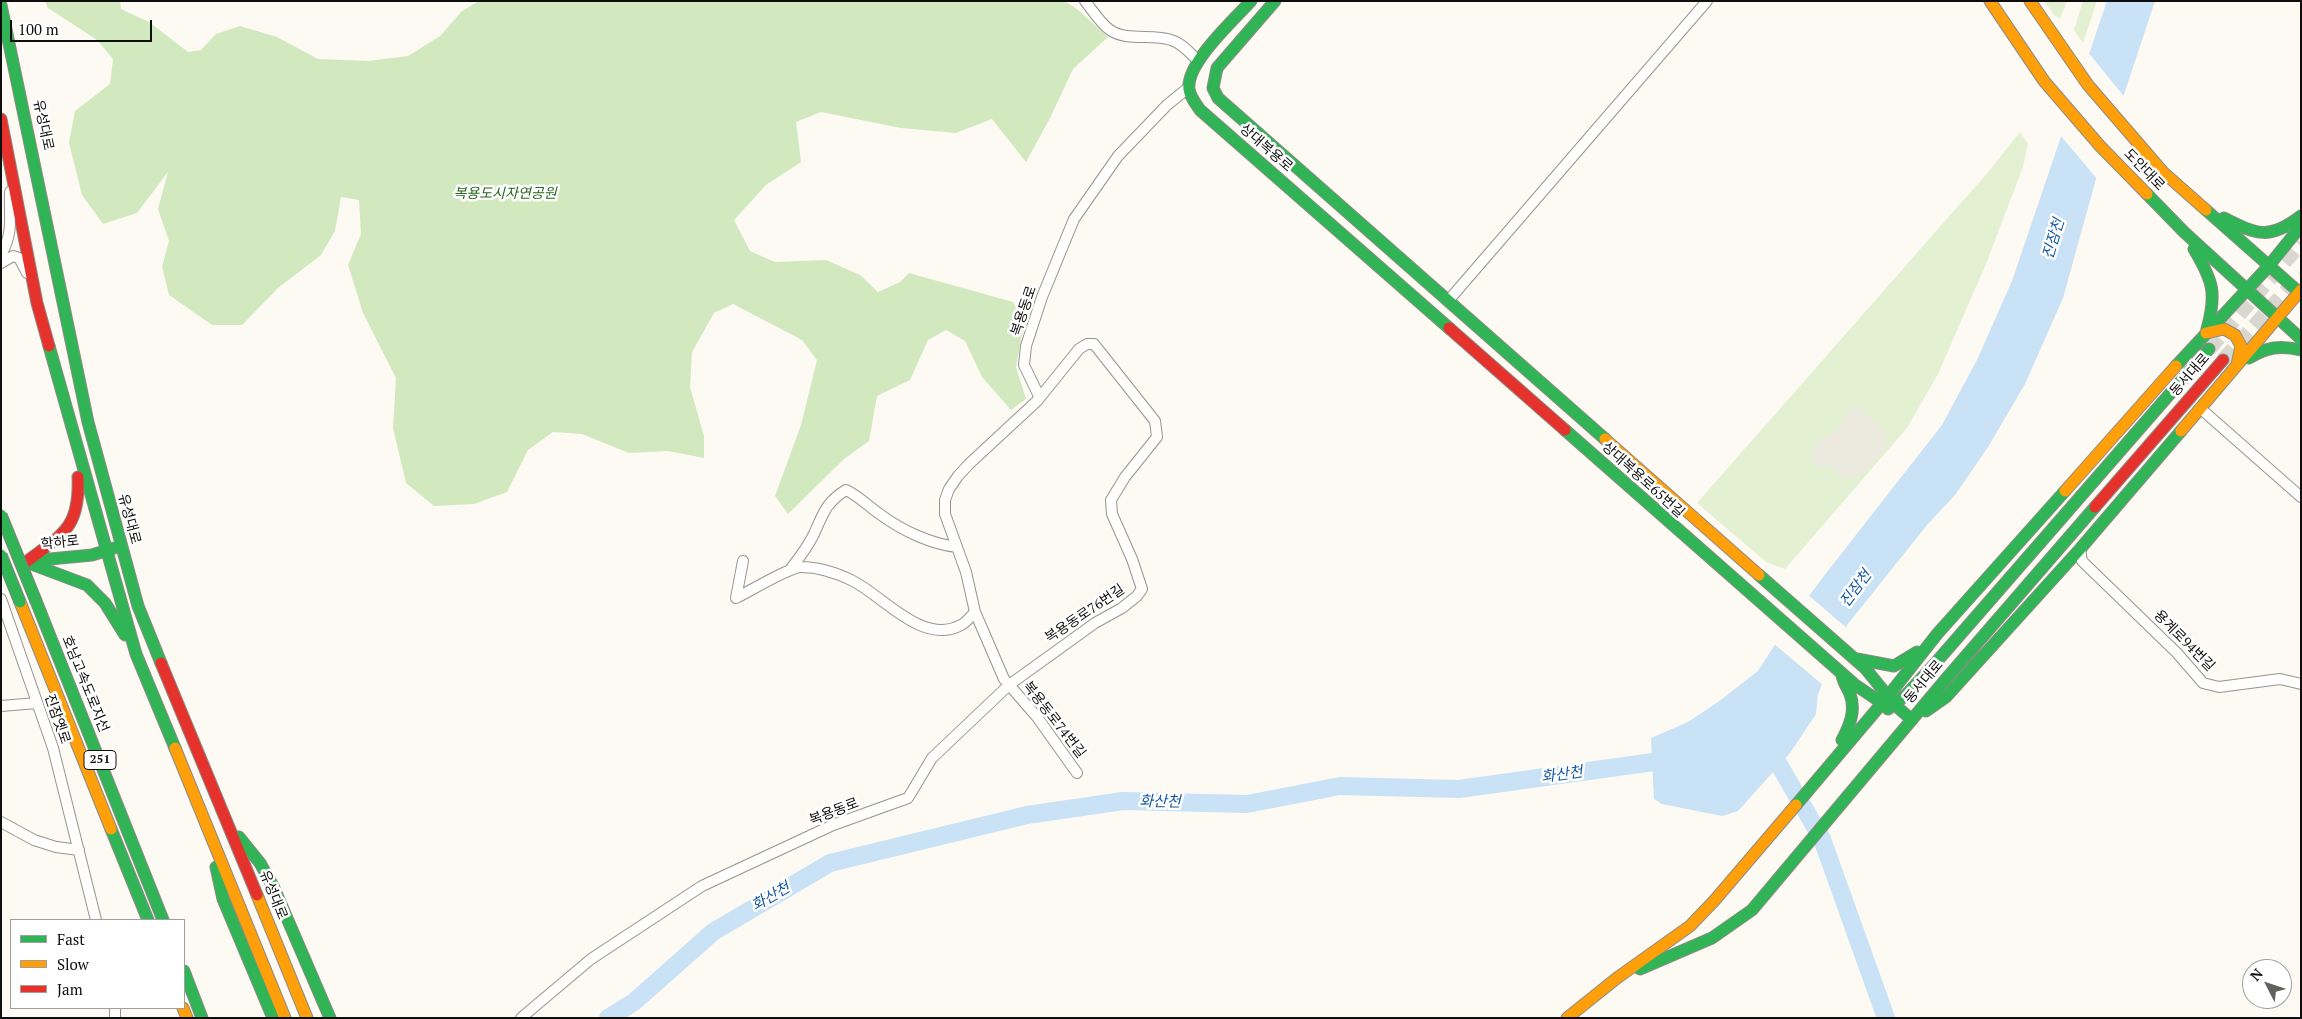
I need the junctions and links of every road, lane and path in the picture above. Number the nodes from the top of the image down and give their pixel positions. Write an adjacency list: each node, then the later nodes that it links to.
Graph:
1 (1085, 1): 8 (street)
2 (1251, 1): 8 (main road)
3 (1275, 1): 19 (main road, 상대복용로)
4 (1707, 1): 23 (street)
5 (1990, 1): 15 (main road, 도안대로)
6 (2030, 1): 12 (main road, 도안대로)
7 (1, 5): 37 (main road, 유성대로)
8 (1198, 61): 9 (main road)
9 (1188, 88): 22 (main road, 상대복용로); 32 (street, 복용동로)
10 (1, 120): 11 (main road)
11 (11, 173): 16 (street); 24 (main road)
12 (2200, 205): 13 (main road); 18 (main road, 도안대로)
13 (2301, 216)
14 (2301, 226): 18 (main road)
15 (2184, 232): 20 (main road, 도안대로); 26 (main road)
16 (1, 255)
17 (1, 263): 24 (street)
18 (2269, 266): 20 (main road); 21 (main road, 도안대로)
19 (1427, 283): 23 (main road, 상대복용로65번길)
20 (2247, 292): 25 (main road, 도안대로); 26 (main road)
21 (2300, 292): 25 (main road)
22 (1415, 297): 51 (main road, 상대복용로65번길)
23 (1448, 301): 50 (main road, 상대복용로65번길)
24 (37, 303): 34 (main road)
25 (2277, 318): 27 (main road, 도안대로); 31 (main road)
26 (2206, 333): 31 (main road); 48 (main road)
27 (2301, 339)
28 (2208, 348): 54 (main road, 동서대로)
29 (2301, 350): 31 (main road)
30 (2223, 360): 57 (main road, 동서대로)
31 (2237, 366): 33 (main road)
32 (1037, 401): 38 (street); 53 (street, 복용동로76번길)
33 (2200, 408): 35 (street); 39 (main road)
34 (73, 436): 40 (main road); 42 (main road)
35 (2301, 497)
36 (1, 515): 66 (main road, 호남고속도로지선 / 251, bridge)
37 (120, 546): 40 (main road, 학하로); 62 (main road, 유성대로)
38 (957, 547): 45 (street); 47 (street)
39 (2080, 549): 52 (street, 용계로94번길); 57 (main road)
40 (105, 550): 42 (main road, 학하로); 49 (main road)
41 (1, 555): 65 (main road, 251, bridge)
42 (26, 562): 44 (main road, 학하로); 49 (main road)
43 (743, 562): 45 (street)
44 (1, 563)
45 (792, 567): 47 (street)
46 (1, 599): 55 (street, 진잠옛로)
47 (975, 612): 53 (street)
48 (1938, 633): 50 (main road); 54 (main road)
49 (136, 654): 60 (main road)
50 (1862, 662): 54 (main road, 상대복용로65번길)
51 (1842, 674): 54 (main road, 상대복용로65번길); 58 (main road)
52 (2301, 684)
53 (1008, 685): 59 (street, 복용동로74번길); 74 (street, 복용동로)
54 (1889, 701): 57 (main road); 58 (main road, 동서대로)
55 (36, 702): 56 (street); 63 (street, 진잠옛로)
56 (1, 706)
57 (1912, 720): 68 (main road, 동서대로)
58 (1832, 762): 68 (main road, 동서대로)
59 (1077, 773)
60 (203, 815): 70 (main road); 71 (main road)
61 (1, 822): 63 (street)
62 (229, 826): 72 (main road, 유성대로); 73 (main road)
63 (79, 850): 64 (street, 진잠옛로)
64 (96, 919)
65 (148, 919)
66 (164, 919)
67 (185, 974): 69 (main road)
68 (1617, 978): 75 (main road, 동서대로)
69 (202, 1018)
70 (272, 1018)
71 (285, 1018)
72 (307, 1018)
73 (330, 1018)
74 (520, 1018)
75 (1567, 1018)

